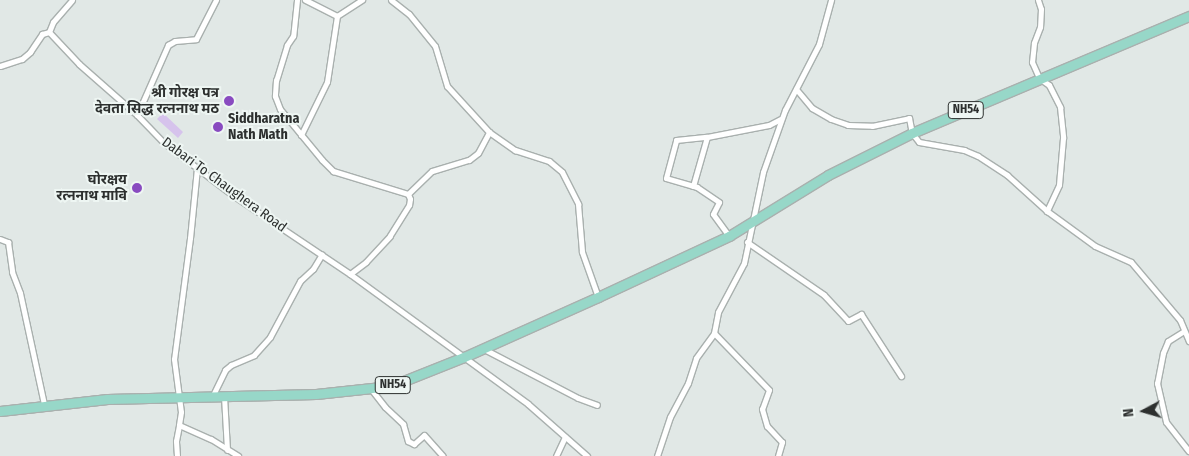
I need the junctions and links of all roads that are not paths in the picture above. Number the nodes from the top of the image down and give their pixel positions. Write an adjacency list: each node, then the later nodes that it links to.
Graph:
1 (72, 0): 11 (street)
2 (216, 0): 15 (street)
3 (297, 0): 19 (street)
4 (305, 0): 9 (street)
5 (362, 0): 9 (street)
6 (391, 0): 17 (street)
7 (832, 0): 14 (street)
8 (1038, 0): 13 (street)
9 (338, 16): 19 (street)
10 (1189, 16): 13 (main road, NH54)
11 (49, 32): 12 (street); 15 (street, Dabari To Chaughera Road)
12 (0, 66)
13 (1040, 78): 18 (main road, NH54); 24 (street)
14 (796, 89): 16 (street); 18 (street)
15 (138, 116): 21 (street, Dabari To Chaughera Road)
16 (781, 119): 20 (street); 25 (street)
17 (489, 132): 23 (street); 31 (street)
18 (912, 133): 24 (street); 25 (main road, NH54)
19 (301, 135): 23 (street)
20 (707, 137): 22 (street); 22 (street)
21 (197, 168): 29 (street, Dabari To Chaughera Road); 41 (street)
22 (693, 186): 26 (street)
23 (408, 194): 30 (street)
24 (1047, 211): 32 (street)
25 (752, 222): 26 (main road, NH54); 28 (street)
26 (729, 236): 31 (main road, NH54)
27 (0, 239): 42 (street)
28 (747, 242): 33 (street); 37 (street)
29 (322, 254): 30 (street, Dabari To Chaughera Road); 39 (street)
30 (350, 274): 36 (street, Dabari To Chaughera Road)
31 (598, 297): 35 (main road, NH54)
32 (1184, 331): 34 (street); 48 (street)
33 (714, 334): 54 (street); 55 (street)
34 (1189, 341)
35 (482, 348): 36 (main road, NH54); 43 (street)
36 (464, 357): 38 (main road, NH54); 46 (street, Dabari To Chaughera Road)
37 (901, 376)
38 (371, 389): 40 (main road, NH54); 51 (street)
39 (213, 395): 40 (main road, NH54); 41 (main road, NH54)
40 (224, 395): 47 (street)
41 (179, 396): 42 (main road, NH54); 45 (street)
42 (44, 404): 44 (main road, NH54)
43 (597, 405)
44 (0, 410)
45 (179, 425): 47 (street); 49 (street)
46 (565, 437): 52 (street); 53 (street, Dabari To Chaughera Road)
47 (228, 450): 50 (street)
48 (1189, 451)
49 (177, 456)
50 (238, 456)
51 (443, 456)
52 (556, 456)
53 (586, 456)
54 (657, 456)
55 (778, 456)

